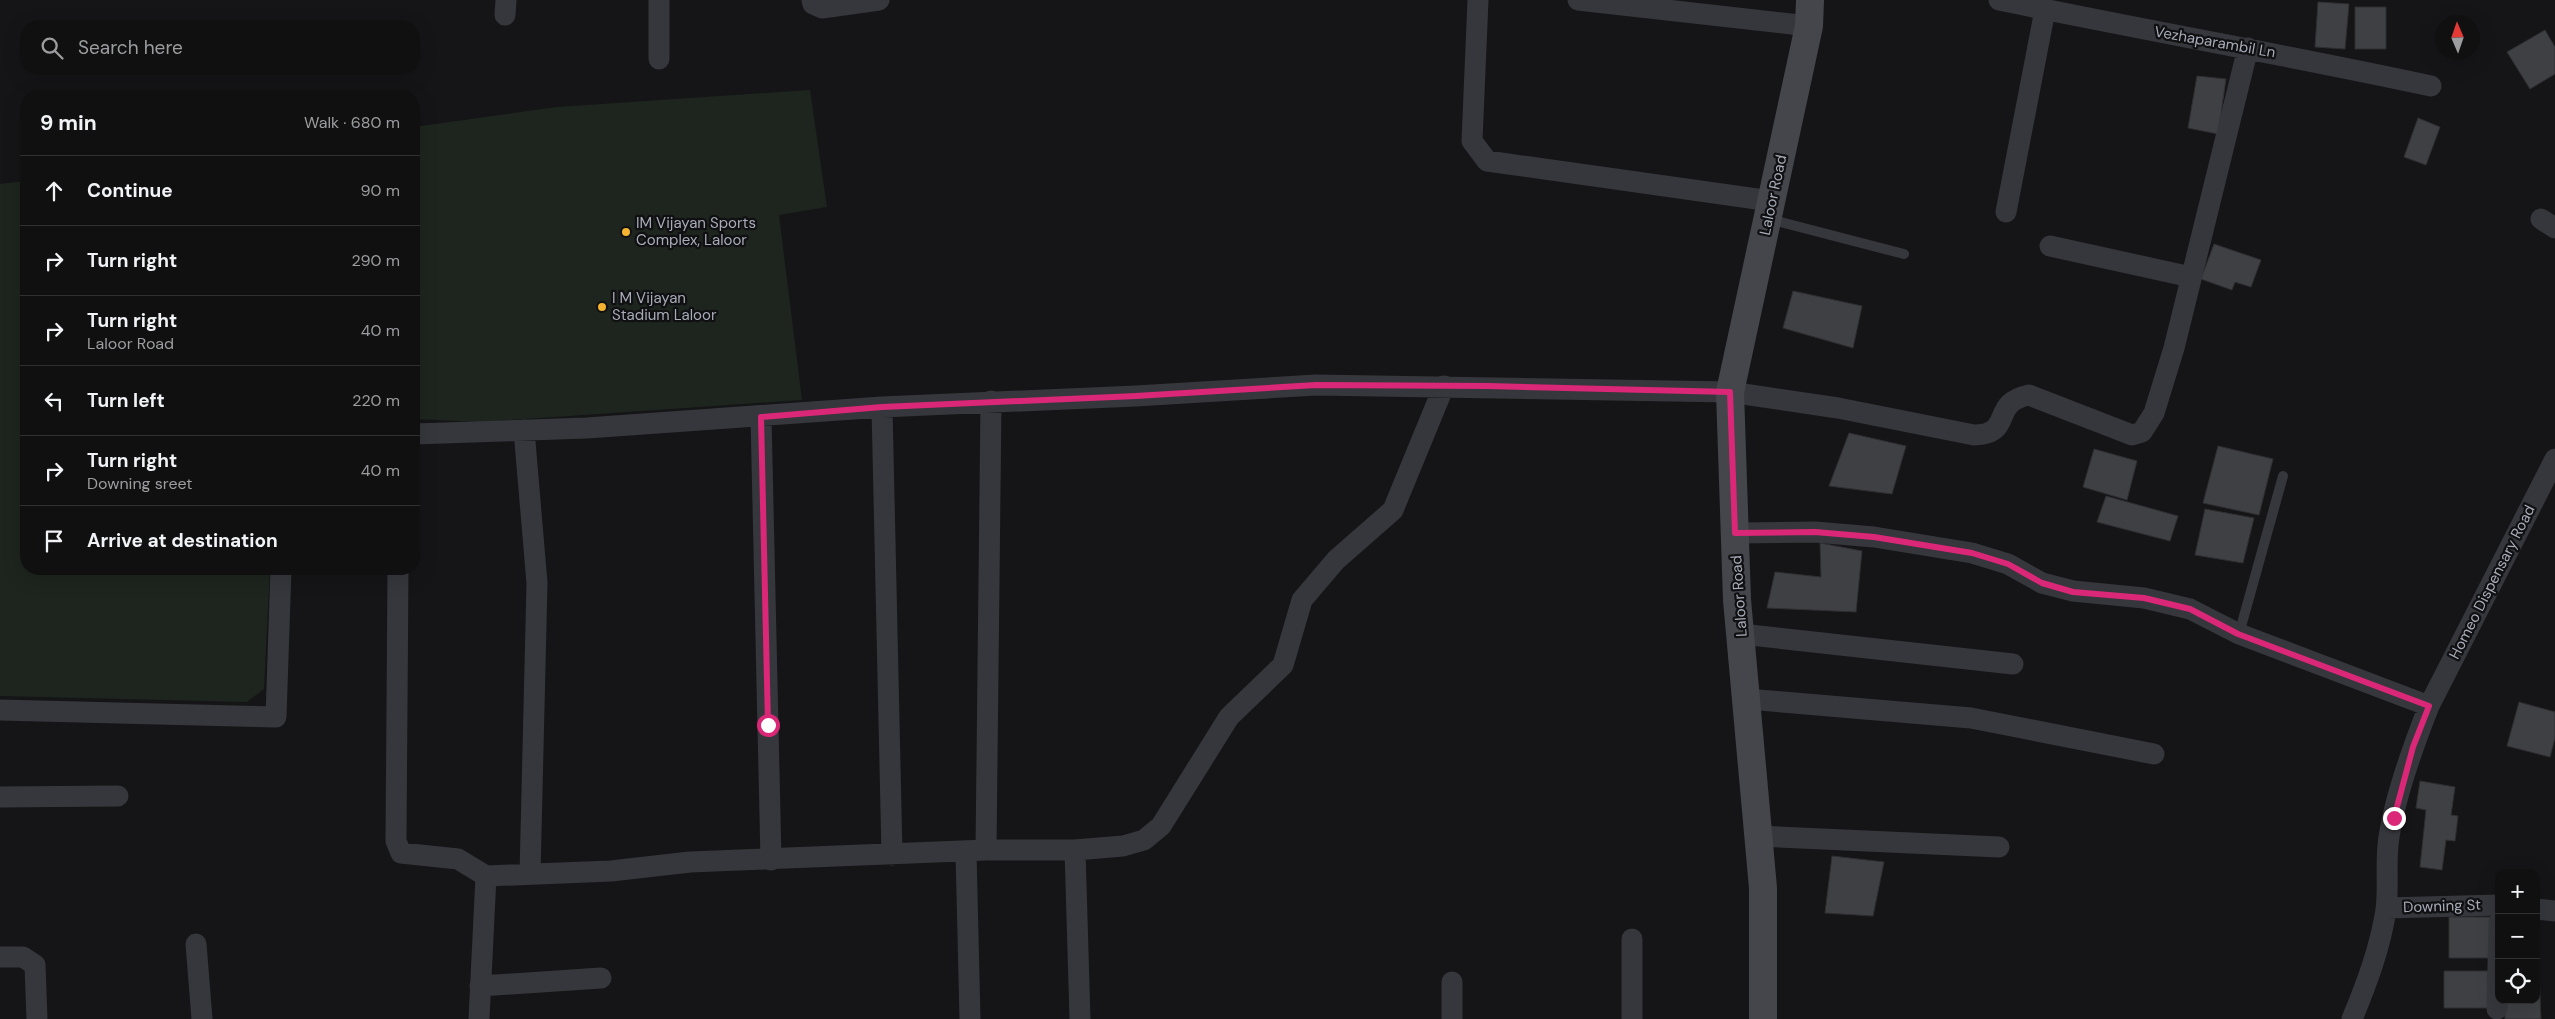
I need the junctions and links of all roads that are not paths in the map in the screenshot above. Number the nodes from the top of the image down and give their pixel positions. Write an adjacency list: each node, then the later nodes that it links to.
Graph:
1 (659, 0): 10 (street)
2 (812, 0): 3 (street)
3 (879, 0)
4 (1478, 0): 12 (street)
5 (1578, 0): 8 (street)
6 (1999, 0): 7 (street, Vezhaparambil Ln)
7 (2046, 10): 9 (street, Vezhaparambil Ln); 13 (street)
8 (1810, 13): 12 (street, Laloor Road)
9 (2248, 48): 11 (street, Vezhaparambil Ln); 16 (street)
10 (660, 58)
11 (2431, 86)
12 (1769, 210): 15 (lane); 18 (street, Laloor Road)
13 (2006, 212)
14 (2050, 246): 16 (street)
15 (1904, 254)
16 (2191, 277): 18 (street)
17 (1444, 386): 18 (street); 19 (street); 40 (street)
18 (1730, 392): 26 (street, Laloor Road)
19 (991, 401): 20 (street); 41 (street)
20 (882, 407): 21 (street); 42 (street)
21 (761, 417): 22 (street); 43 (street)
22 (524, 430): 23 (street); 44 (street)
23 (420, 434)
24 (2555, 459): 33 (street, Homeo Dispensary Road)
25 (2283, 476): 30 (lane)
26 (1735, 533): 29 (street, Laloor Road); 30 (street)
27 (281, 575): 34 (street)
28 (398, 575): 45 (street)
29 (1741, 634): 31 (street); 32 (street, Laloor Road)
30 (2238, 634): 33 (street)
31 (2013, 664)
32 (1746, 699): 35 (street); 38 (street, Laloor Road)
33 (2429, 706): 47 (street, Homeo Dispensary Road)
34 (0, 710)
35 (2154, 754)
36 (118, 796): 37 (street)
37 (0, 797)
38 (1758, 836): 39 (street); 65 (street, Laloor Road)
39 (1999, 847)
40 (1075, 850): 41 (street); 62 (street)
41 (976, 851): 42 (street); 61 (street)
42 (892, 855): 43 (street)
43 (771, 860): 44 (street)
44 (530, 874): 45 (street)
45 (486, 876): 56 (street)
46 (2495, 905): 47 (street, Downing St)
47 (2386, 908): 66 (street, Homeo Dispensary Road)
48 (2540, 910): 49 (street)
49 (2555, 912)
50 (1632, 939): 64 (street)
51 (196, 944): 59 (street)
52 (0, 957): 58 (street)
53 (2498, 959): 57 (street)
54 (601, 978): 56 (street)
55 (1452, 982): 63 (street)
56 (480, 986): 60 (street)
57 (2497, 1009)
58 (37, 1019)
59 (202, 1019)
60 (479, 1019)
61 (970, 1019)
62 (1080, 1019)
63 (1452, 1019)
64 (1632, 1019)
65 (1763, 1019)
66 (2352, 1019)

